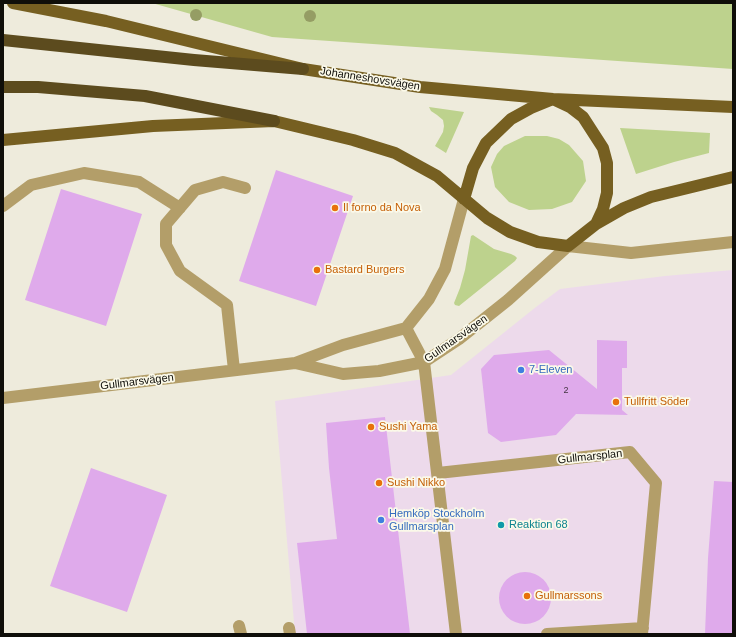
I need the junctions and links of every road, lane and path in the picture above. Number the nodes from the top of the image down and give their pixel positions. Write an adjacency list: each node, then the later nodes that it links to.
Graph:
1 (14, 3): 3 (main road, Johanneshovsvägen)
2 (3, 40): 3 (highway)
3 (302, 69): 5 (main road, Johanneshovsvägen)
4 (3, 87): 7 (highway)
5 (552, 99): 6 (main road, Johanneshovsvägen); 11 (main road); 14 (main road)
6 (733, 107)
7 (274, 121): 8 (main road); 11 (main road)
8 (3, 140)
9 (733, 177): 14 (main road)
10 (245, 188): 13 (street)
11 (464, 199): 16 (main road); 17 (street)
12 (3, 206): 13 (street)
13 (180, 208): 20 (street)
14 (596, 224): 16 (main road)
15 (733, 242): 16 (street)
16 (568, 246): 18 (street, Gullmarsvägen)
17 (406, 328): 18 (street); 19 (street, Gullmarsvägen)
18 (424, 362): 19 (street, Gullmarsvägen); 22 (street)
19 (295, 364): 20 (street, Gullmarsvägen)
20 (234, 370): 21 (street, Gullmarsvägen)
21 (3, 398)
22 (438, 473): 23 (street, Gullmarsplan); 24 (street)
23 (642, 631): 25 (street, Gullmarsplan)
24 (456, 634)
25 (547, 634)

